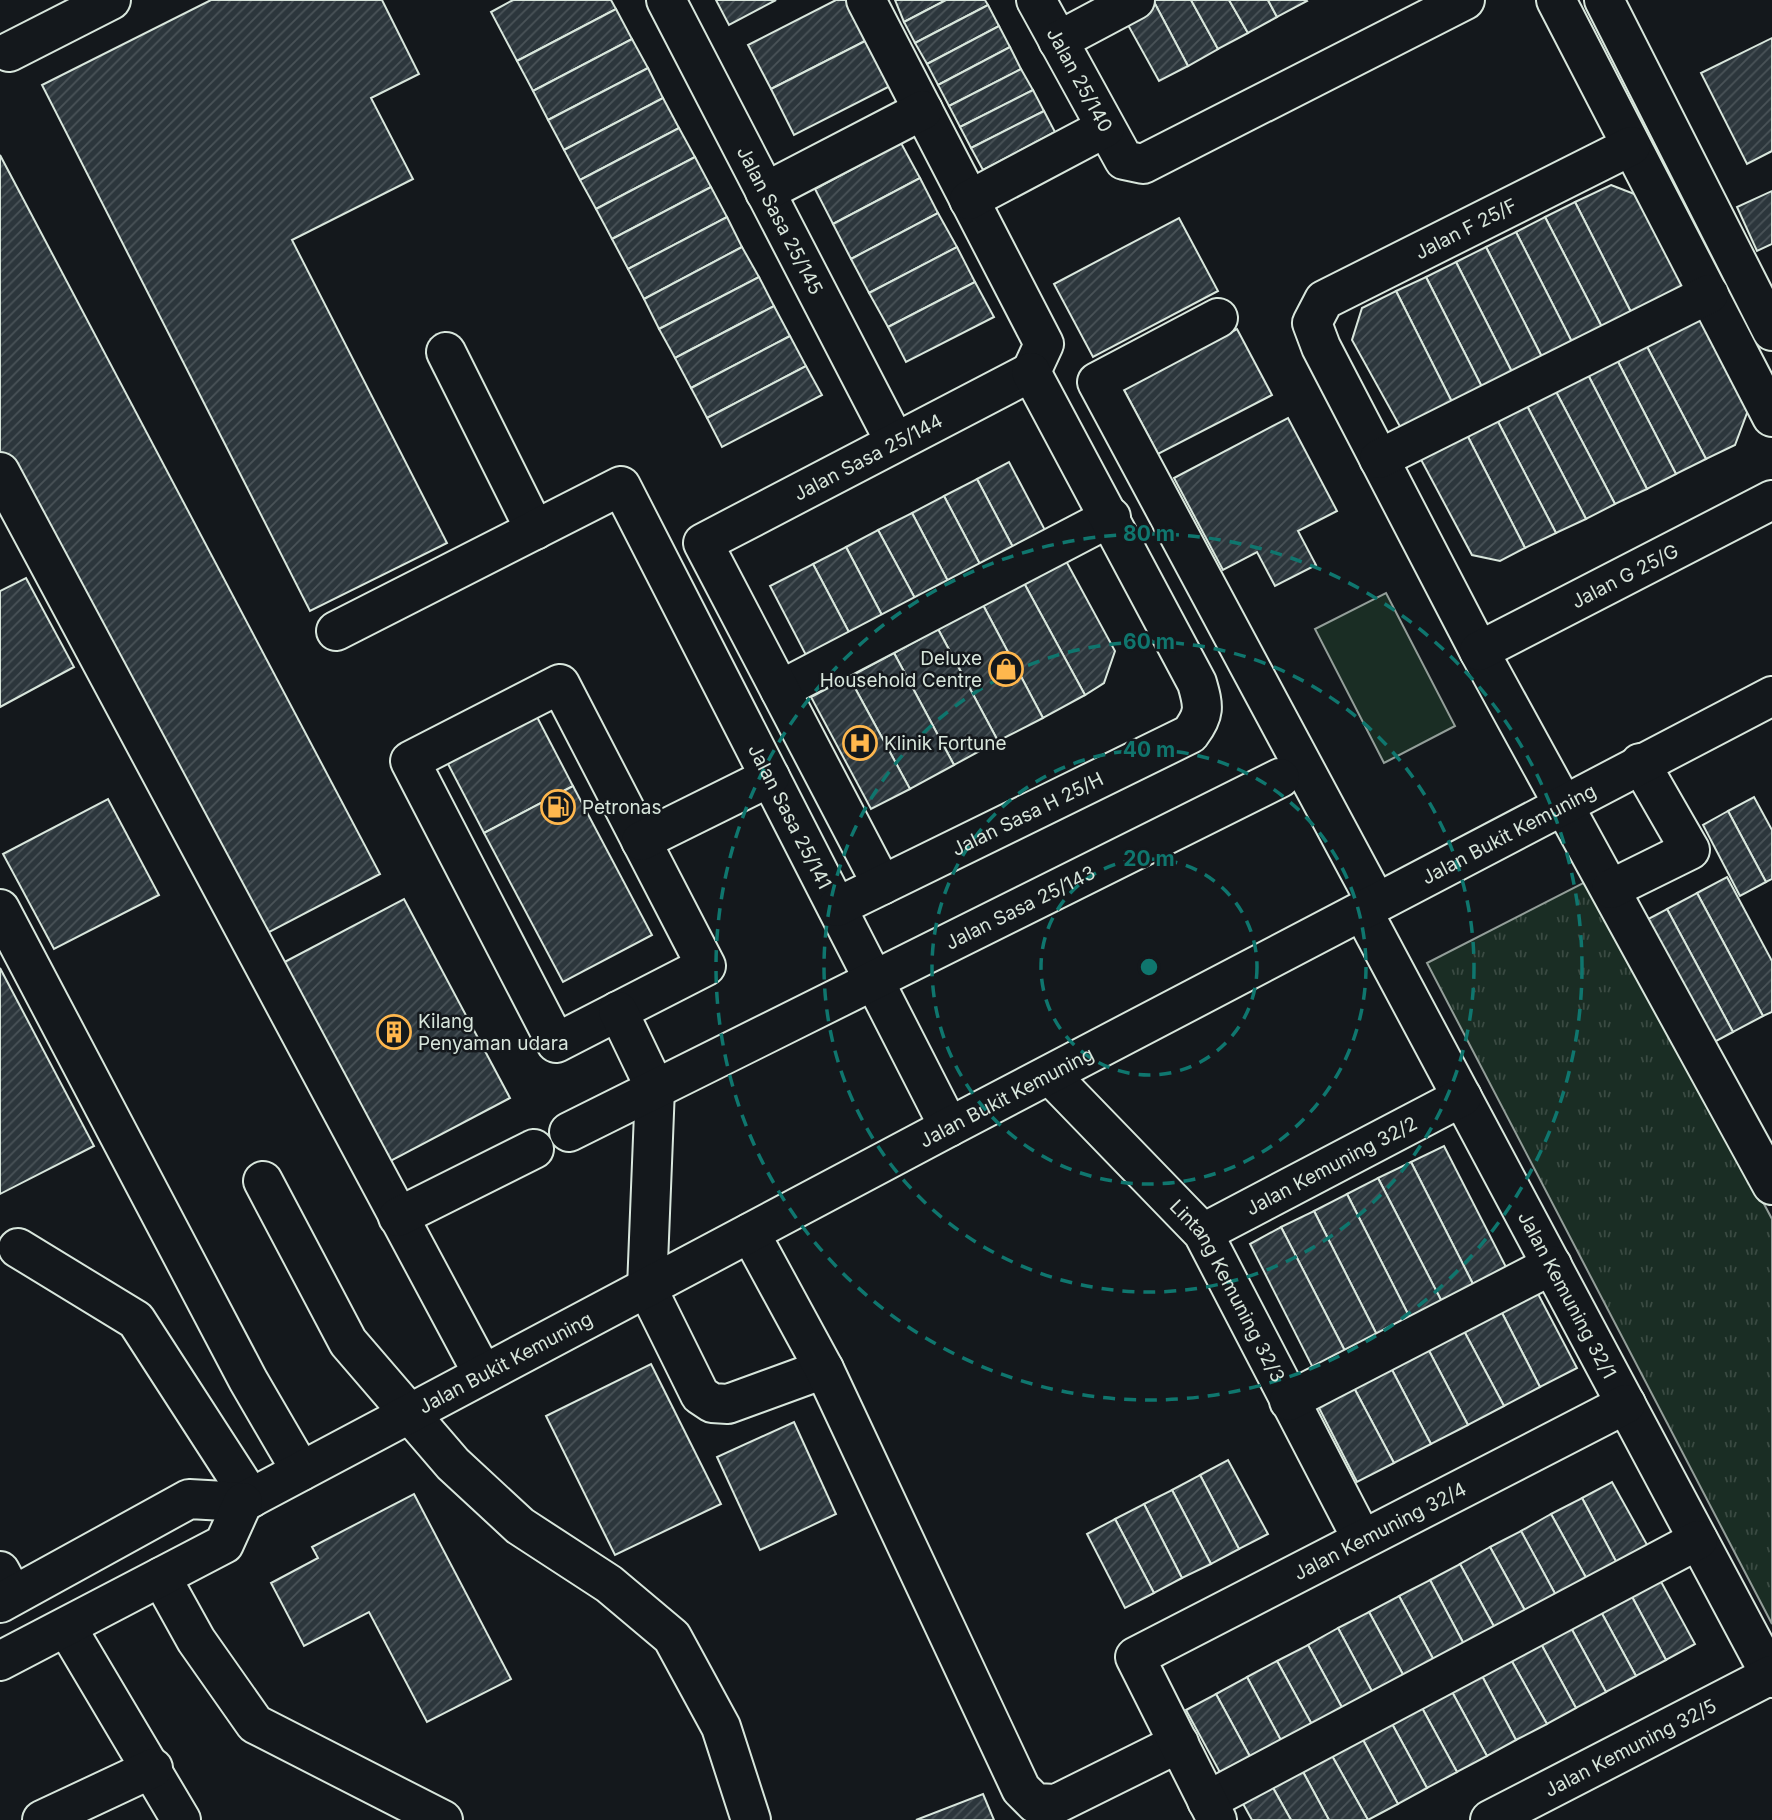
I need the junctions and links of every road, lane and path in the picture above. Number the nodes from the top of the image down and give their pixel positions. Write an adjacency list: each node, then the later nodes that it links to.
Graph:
1 (111, 0): 10 (street)
2 (666, 0): 14 (street, Jalan Sasa 25/145)
3 (866, 0): 11 (street)
4 (1036, 0): 9 (street, Jalan 25/140)
5 (1135, 0): 9 (street)
6 (1465, 0): 12 (street, Jalan 25/140)
7 (1556, 0): 13 (street)
8 (1604, 0): 18 (street)
9 (1058, 41): 12 (street, Jalan 25/140)
10 (9, 52)
11 (923, 110): 14 (street); 15 (street)
12 (1105, 128): 15 (street)
13 (1631, 146): 16 (street); 23 (street, Jalan F 25/F)
14 (765, 192): 22 (street, Jalan Sasa 25/145)
15 (970, 200): 20 (street)
16 (1709, 295): 21 (street); 23 (street)
17 (1218, 318): 40 (street, Jalan Kemuning 32/1)
18 (1772, 331)
19 (446, 352): 27 (street)
20 (1031, 372): 22 (street, Jalan Sasa 25/144); 26 (street, Jalan Sasa H 25/H)
21 (1772, 417)
22 (895, 442): 30 (street, Jalan Sasa 25/144)
23 (1379, 459): 29 (street)
24 (0, 472): 52 (street)
25 (1772, 500): 29 (street, Jalan G 25/G)
26 (1111, 517): 30 (street); 37 (street, Jalan Sasa H 25/H)
27 (535, 530): 28 (street); 33 (street, Jalan Sasa 25/141)
28 (336, 631)
29 (1479, 651): 35 (street)
30 (780, 690): 37 (street)
31 (1772, 696): 32 (street, Jalan Bukit Kemuning)
32 (1640, 763): 35 (street, Jalan Bukit Kemuning); 38 (street)
33 (770, 777): 36 (street); 39 (street, Jalan Sasa 25/141)
34 (1280, 778): 42 (street, Jalan Sasa 25/143)
35 (1563, 804): 38 (street); 40 (street, Jalan Bukit Kemuning)
36 (641, 841): 43 (street); 43 (street)
37 (881, 885): 39 (street, Jalan Sasa H 25/H)
38 (1611, 890): 51 (street)
39 (837, 907): 42 (street, Jalan Sasa 25/141)
40 (1369, 907): 44 (street, Jalan Bukit Kemuning); 46 (street, Jalan Kemuning 32/1)
41 (0, 909): 63 (street)
42 (874, 980): 45 (street, Jalan Sasa 25/143); 47 (street, Jalan Sasa 25/141)
43 (618, 1011): 45 (street)
44 (1050, 1075): 47 (street, Jalan Bukit Kemuning); 54 (street, Lintang Kemuning 32/3)
45 (655, 1088): 48 (street, Jalan Sasa 25/143); 57 (street)
46 (1462, 1097): 54 (street, Jalan Kemuning 32/2); 56 (street, Jalan Kemuning 32/1)
47 (949, 1127): 53 (street, Jalan Bukit Kemuning)
48 (569, 1132)
49 (534, 1149): 52 (street)
50 (263, 1181): 62 (street)
51 (1772, 1185)
52 (398, 1217): 59 (street)
53 (750, 1233): 57 (street, Jalan Bukit Kemuning); 58 (street)
54 (1203, 1233): 60 (street, Lintang Kemuning 32/3)
55 (18, 1248): 64 (street)
56 (1552, 1265): 60 (street); 61 (street, Jalan Kemuning 32/1)
57 (647, 1288): 58 (street); 59 (street, Jalan Bukit Kemuning)
58 (824, 1369): 72 (street)
59 (483, 1374): 62 (street, Jalan Bukit Kemuning)
60 (1289, 1401): 65 (street, Lintang Kemuning 32/3)
61 (1626, 1404): 65 (street, Jalan Kemuning 32/4); 66 (street, Jalan Kemuning 32/1)
62 (410, 1414): 63 (street, Jalan Bukit Kemuning); 78 (street)
63 (301, 1471): 64 (street, Jalan Bukit Kemuning)
64 (247, 1500): 67 (street); 68 (street)
65 (1362, 1539): 72 (street, Jalan Kemuning 32/4)
66 (1698, 1540): 71 (street, Jalan Kemuning 32/1); 74 (street)
67 (161, 1577): 69 (street); 77 (street)
68 (4, 1590)
69 (66, 1628): 70 (street); 73 (street)
70 (0, 1661)
71 (1771, 1676): 79 (street, Jalan Kemuning 32/5)
72 (1179, 1743): 74 (street)
73 (153, 1768): 75 (street); 76 (street)
74 (1212, 1811)
75 (42, 1820)
76 (181, 1820)
77 (443, 1820)
78 (751, 1820)
79 (1490, 1820)

